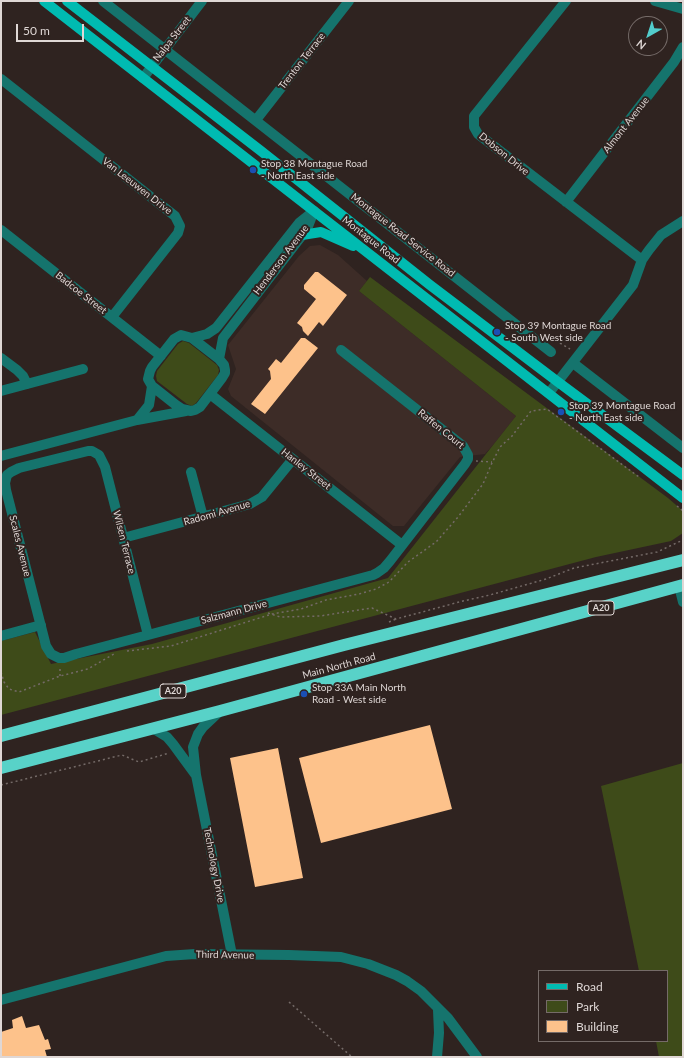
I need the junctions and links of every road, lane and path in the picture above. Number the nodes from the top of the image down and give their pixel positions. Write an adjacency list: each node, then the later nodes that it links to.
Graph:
1 (44, 1): 12 (main road, Montague Road)
2 (67, 1): 11 (main road, Montague Road)
3 (103, 1): 10 (street, Montague Road Service Road)
4 (202, 1): 10 (street, Nalpa Street)
5 (349, 1): 14 (street, Trenton Terrace)
6 (566, 1): 16 (street, Dobson Drive)
7 (655, 1): 8 (street)
8 (683, 9)
9 (683, 47): 16 (street, Almont Avenue)
10 (164, 49): 11 (street, Nalpa Street); 14 (street, Montague Road Service Road)
11 (151, 66): 12 (street, Nalpa Street); 15 (main road, Montague Road)
12 (143, 78): 17 (main road, Montague Road)
13 (1, 80): 23 (street, Van Leeuwen Drive)
14 (256, 120): 28 (street, Montague Road Service Road)
15 (322, 200): 17 (main road); 34 (main road, Montague Road)
16 (566, 202): 22 (street, Dobson Drive)
17 (314, 211): 20 (street, Henderson Avenue); 21 (main road, Montague Road); 24 (street, Henderson Avenue)
18 (683, 221): 22 (street)
19 (1, 230): 23 (street, Badcoe Street)
20 (302, 235): 21 (main road); 31 (street, Henderson Avenue)
21 (366, 251): 38 (main road, Montague Road)
22 (642, 260): 32 (street)
23 (112, 317): 29 (street, Badcoe Street)
24 (192, 338): 29 (street); 31 (street)
25 (560, 343): 27 (path)
26 (341, 350): 57 (street, Raffen Court)
27 (574, 350)
28 (551, 352)
29 (161, 356): 36 (street)
30 (1, 358): 35 (street)
31 (218, 359): 39 (street)
32 (573, 363): 34 (street); 42 (street)
33 (83, 369): 35 (street)
34 (558, 382): 38 (street); 49 (main road, Montague Road)
35 (27, 384): 37 (street)
36 (152, 386): 40 (street); 41 (street)
37 (1, 391)
38 (549, 393): 51 (main road, Montague Road)
39 (210, 394): 40 (street); 45 (street, Hanley Street)
40 (186, 411): 41 (street)
41 (137, 420): 44 (street)
42 (683, 448)
43 (95, 452): 55 (street, Wilsen Terrace); 65 (street, Scales Avenue)
44 (1, 456)
45 (293, 459): 54 (street, Radomi Avenue); 57 (street, Hanley Street)
46 (472, 460): 47 (path)
47 (492, 462): 50 (path); 62 (path)
48 (191, 472): 54 (street)
49 (683, 475)
50 (641, 478)
51 (683, 498)
52 (672, 502): 53 (path)
53 (683, 511)
54 (203, 517): 55 (street, Radomi Avenue)
55 (123, 538): 66 (street, Wilsen Terrace)
56 (683, 540): 63 (path)
57 (402, 545): 61 (street, Salzmann Drive)
58 (681, 559): 75 (highway, Main North Road / A20)
59 (681, 586): 60 (street); 73 (highway, Main North Road / A20)
60 (683, 602)
61 (253, 607): 62 (path); 66 (street, Salzmann Drive)
62 (272, 614): 63 (path); 68 (path)
63 (396, 619): 64 (path)
64 (385, 624)
65 (40, 625): 67 (street); 70 (street, Scales Avenue)
66 (148, 635): 70 (street, Salzmann Drive)
67 (1, 636)
68 (123, 652)
69 (116, 653): 72 (path)
70 (58, 660): 72 (path)
71 (1, 672): 72 (path)
72 (60, 676)
73 (220, 711): 74 (highway, Main North Road / A20); 78 (street, Technology Drive)
74 (154, 729): 77 (highway, Main North Road / A20); 78 (street, Technology Drive)
75 (1, 736)
76 (173, 752): 79 (path)
77 (1, 768)
78 (196, 775): 80 (street, Technology Drive)
79 (1, 785)
80 (232, 955): 81 (street, Third Avenue); 83 (street, Third Avenue)
81 (1, 1000)
82 (289, 1002): 84 (path)
83 (438, 1010): 85 (street); 86 (street, Third Avenue)
84 (352, 1057)
85 (437, 1057)
86 (477, 1057)

